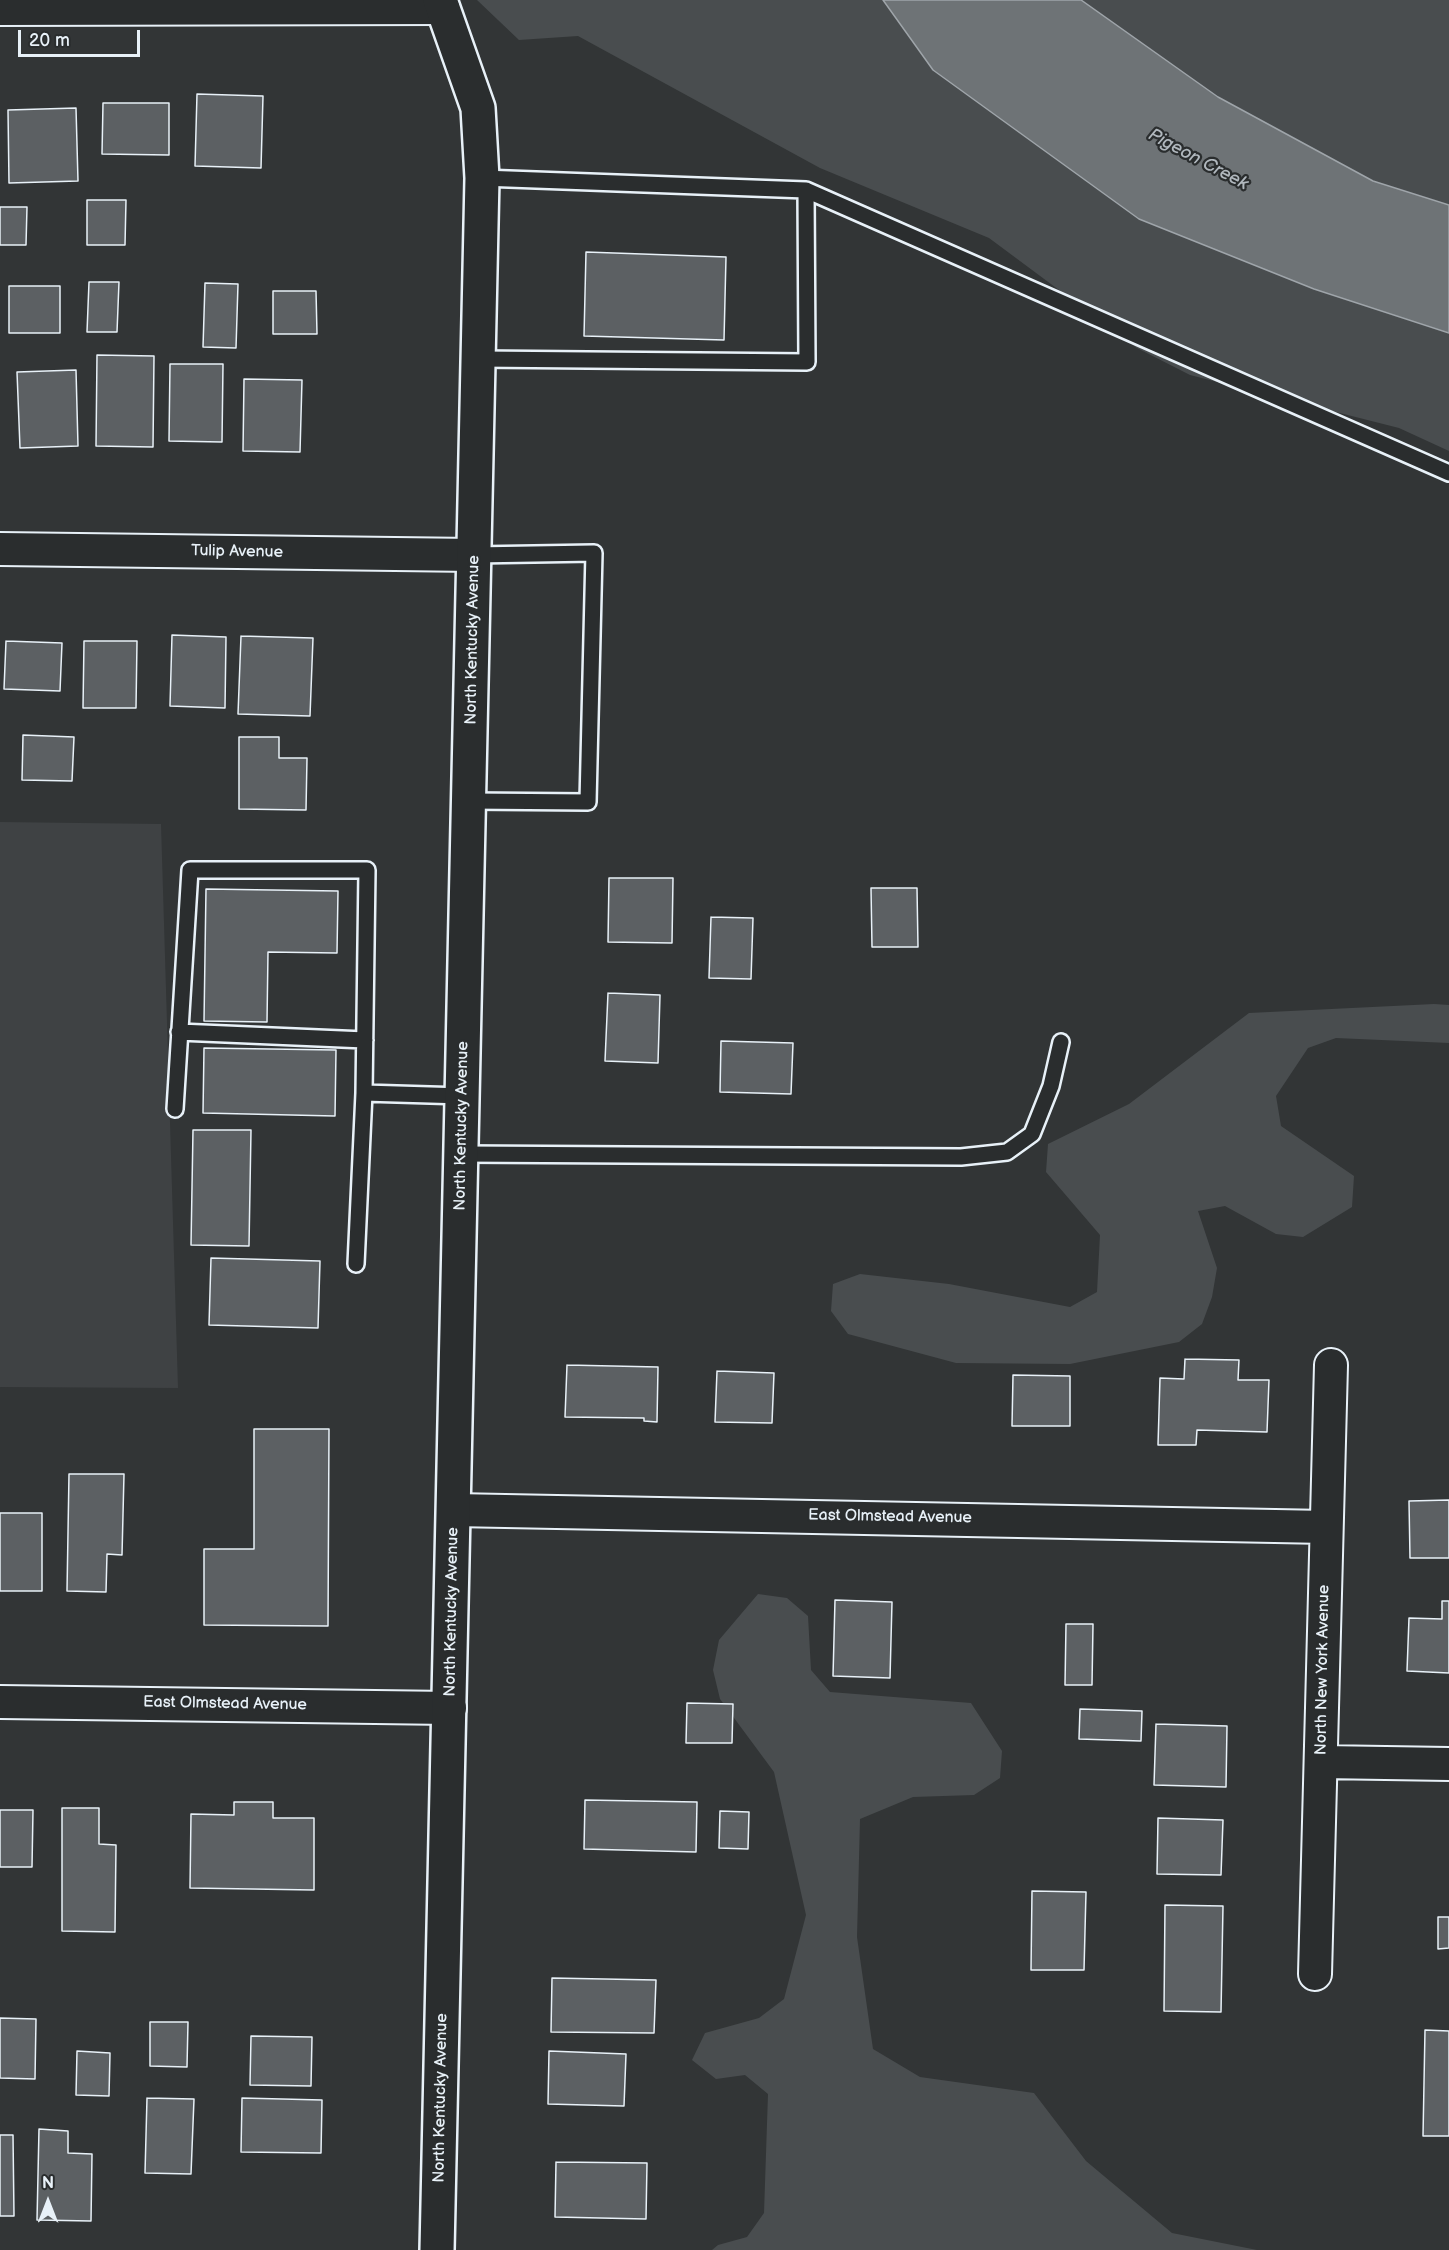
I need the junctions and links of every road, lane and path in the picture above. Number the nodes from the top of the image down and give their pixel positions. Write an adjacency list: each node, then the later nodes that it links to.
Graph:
1 (442, 4): 2 (street); 3 (street, North Kentucky Avenue)
2 (0, 9)
3 (482, 178): 4 (lane); 5 (street, North Kentucky Avenue)
4 (806, 190): 5 (lane); 6 (lane)
5 (479, 360): 8 (street, North Kentucky Avenue)
6 (1449, 472)
7 (0, 549): 8 (street, Tulip Avenue)
8 (474, 555): 9 (street, North Kentucky Avenue); 9 (lane)
9 (469, 801): 14 (street, North Kentucky Avenue)
10 (178, 1032): 11 (lane); 11 (lane); 15 (lane)
11 (364, 1040): 13 (lane)
12 (1061, 1042): 16 (lane)
13 (364, 1093): 14 (lane); 17 (lane)
14 (463, 1096): 16 (street, North Kentucky Avenue)
15 (175, 1109)
16 (462, 1154): 19 (street, North Kentucky Avenue)
17 (357, 1264)
18 (1331, 1365): 20 (street, North New York Avenue)
19 (454, 1510): 20 (street, East Olmstead Avenue); 22 (street, North Kentucky Avenue)
20 (1326, 1527): 23 (street, North New York Avenue)
21 (0, 1702): 22 (street, East Olmstead Avenue)
22 (450, 1708): 26 (street, North Kentucky Avenue)
23 (1322, 1762): 24 (street); 25 (street, North New York Avenue)
24 (1449, 1764)
25 (1315, 1974)
26 (437, 2250)

